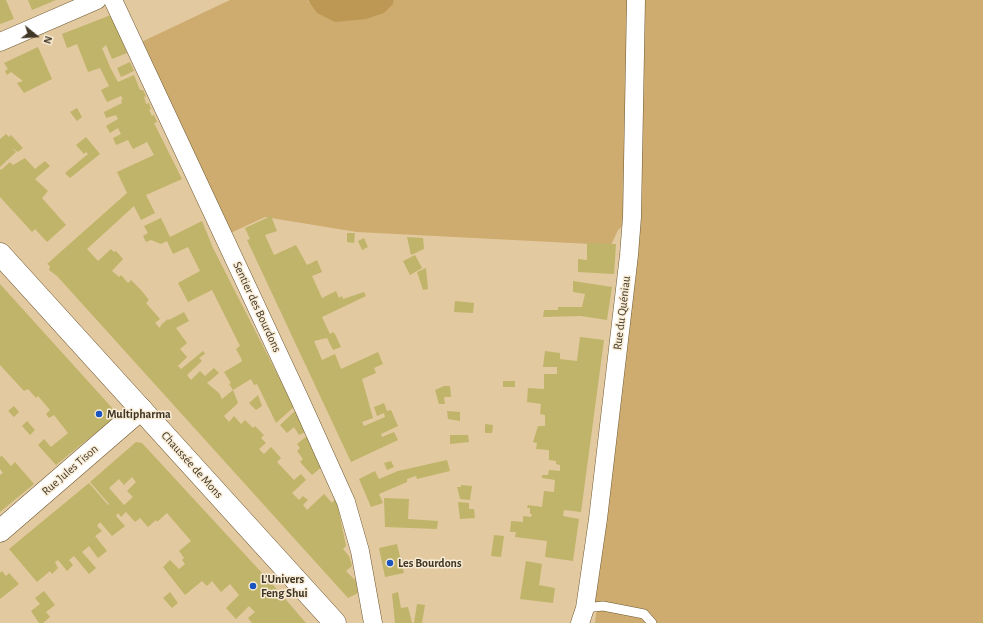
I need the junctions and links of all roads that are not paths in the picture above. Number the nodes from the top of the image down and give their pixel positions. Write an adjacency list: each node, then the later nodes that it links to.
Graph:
1 (97, 0): 4 (street)
2 (113, 0): 10 (street, Sentier des Bourdons)
3 (636, 0): 8 (street, Rue du Quéniau)
4 (0, 42)
5 (0, 254): 6 (main road, Chaussée de Mons)
6 (141, 409): 7 (main road, Rue Jules Tison); 9 (main road, Chaussée de Mons)
7 (0, 531)
8 (583, 615): 11 (lane)
9 (335, 623)
10 (372, 623)
11 (652, 623)

